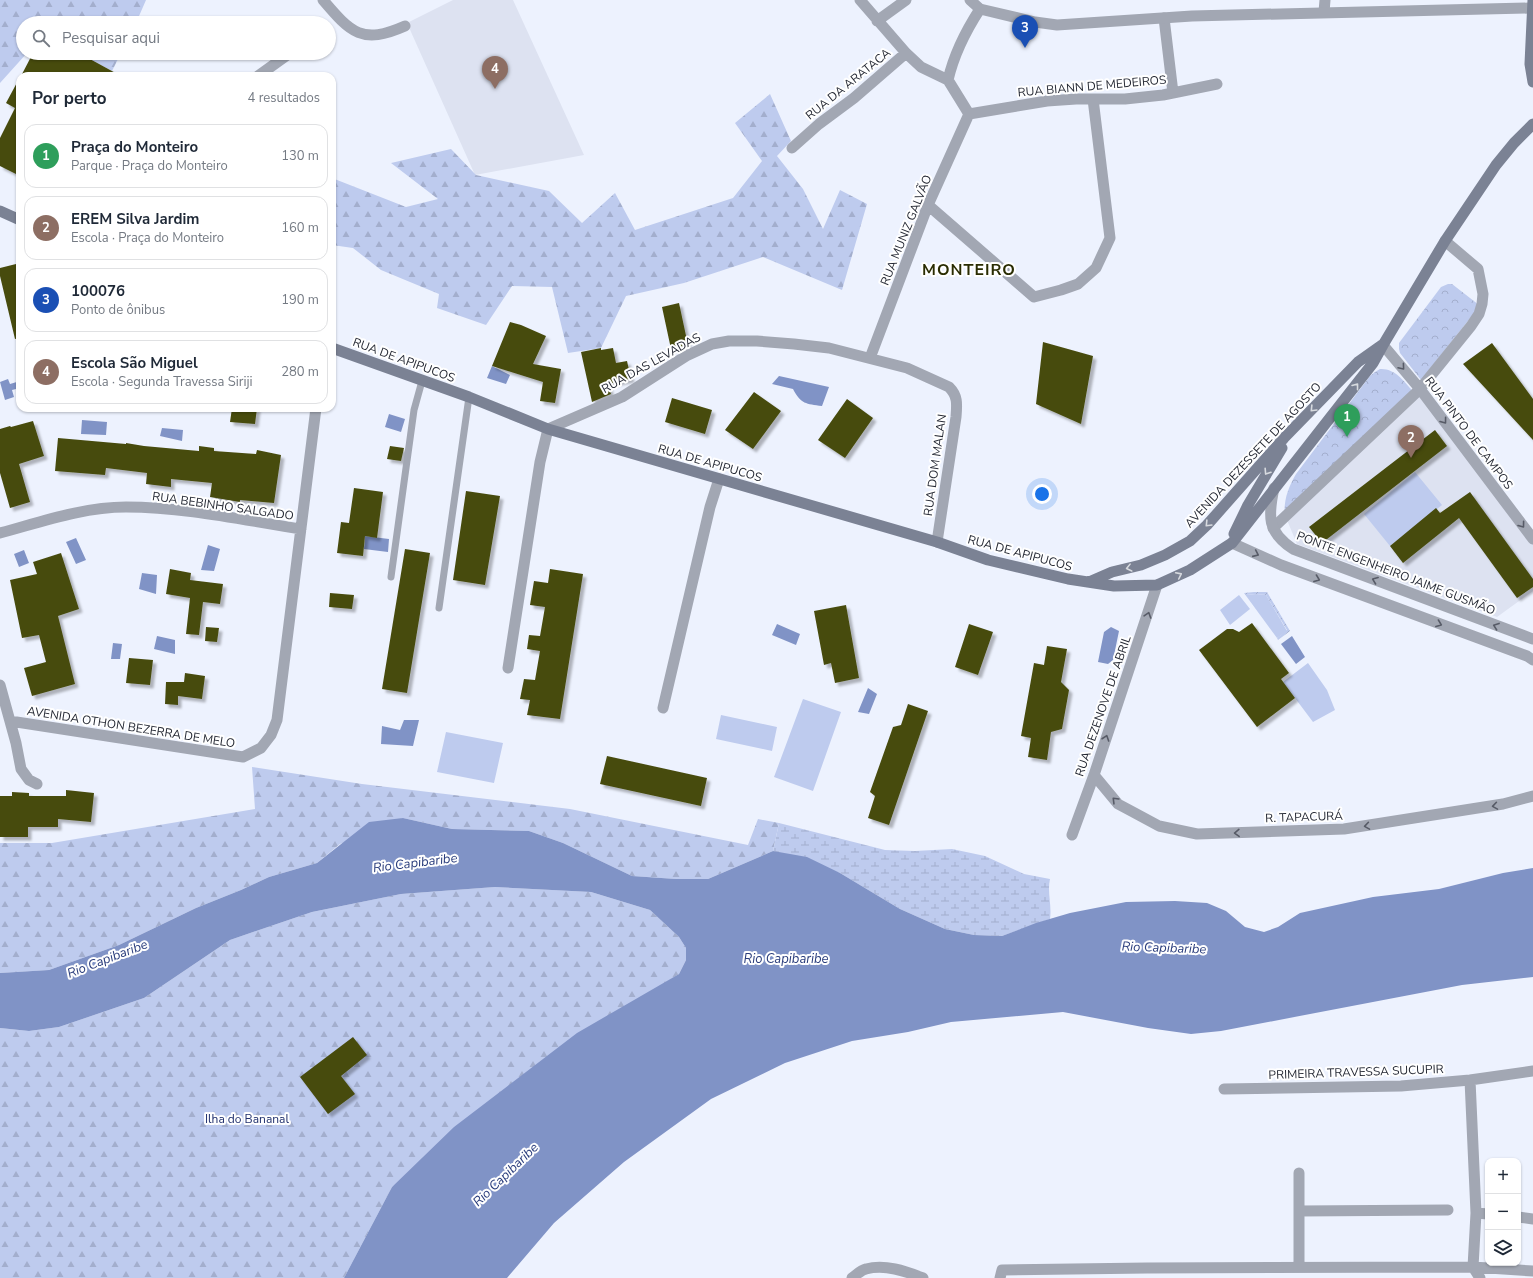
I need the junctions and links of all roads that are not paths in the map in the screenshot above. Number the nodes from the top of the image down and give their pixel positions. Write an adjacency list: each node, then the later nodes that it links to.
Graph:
1 (324, 0): 9 (street)
2 (860, 0): 12 (street, RUA DA ARATACA)
3 (906, 0): 12 (street)
4 (970, 0): 7 (street)
5 (1325, 0): 8 (street)
6 (1532, 4): 8 (street); 18 (main road)
7 (983, 5): 10 (street); 17 (street)
8 (1324, 12): 10 (street)
9 (331, 16)
10 (1164, 18): 20 (street)
11 (336, 21): 13 (street)
12 (877, 21): 14 (street, RUA DA ARATACA)
13 (405, 26)
14 (906, 53): 17 (street); 24 (street, RUA DA ARATACA)
15 (280, 60): 16 (street)
16 (264, 72)
17 (948, 80): 22 (street)
18 (1533, 82)
19 (1217, 84): 20 (street, RUA BIANN DE MEDEIROS)
20 (1173, 93): 21 (street, RUA BIANN DE MEDEIROS)
21 (1093, 99): 22 (street, RUA BIANN DE MEDEIROS); 25 (street)
22 (968, 114): 25 (street, RUA MUNIZ GALVÃO)
23 (1533, 124): 28 (main road, AVENIDA DEZESSETE DE AGOSTO)
24 (792, 148)
25 (928, 205): 31 (street, RUA MUNIZ GALVÃO)
26 (0, 211): 27 (main road)
27 (16, 218)
28 (1445, 242): 29 (main road, AVENIDA DEZESSETE DE AGOSTO); 33 (street)
29 (1383, 345): 33 (street, RUA PINTO DE CAMPOS, one-way to 33); 38 (main road, AVENIDA DEZESSETE DE AGOSTO, one-way to 38); 40 (main road, AVENIDA DEZESSETE DE AGOSTO, one-way to 29)
30 (336, 349): 32 (main road, RUA DE APIPUCOS)
31 (870, 358): 34 (street, RUA DAS LEVADAS); 37 (street, RUA DAS LEVADAS)
32 (422, 381): 35 (main road, RUA DE APIPUCOS); 47 (lane)
33 (1420, 389): 41 (street); 44 (street, RUA PINTO DE CAMPOS, one-way to 44)
34 (954, 392): 45 (street, RUA DOM MALAN)
35 (469, 397): 37 (main road, RUA DE APIPUCOS); 50 (lane)
36 (316, 412): 42 (street, AVENIDA OTHON BEZERRA DE MELO)
37 (548, 429): 39 (main road, RUA DE APIPUCOS); 53 (street)
38 (1284, 438): 46 (main road, one-way to 46); 48 (main road, AVENIDA DEZESSETE DE AGOSTO, one-way to 48)
39 (718, 479): 45 (main road, RUA DE APIPUCOS); 55 (street)
40 (1274, 488): 41 (street); 46 (main road, AVENIDA DEZESSETE DE AGOSTO)
41 (1273, 528): 51 (street, PONTE ENGENHEIRO JAIME GUSMÃO, one-way to 41)
42 (301, 529): 43 (street, RUA BEBINHO SALGADO); 56 (street, AVENIDA OTHON BEZERRA DE MELO)
43 (0, 533)
44 (1533, 539)
45 (937, 542): 48 (main road, RUA DE APIPUCOS)
46 (1232, 543): 49 (main road, AVENIDA DEZESSETE DE AGOSTO, one-way to 46); 52 (street, one-way to 52)
47 (390, 577)
48 (1086, 583): 49 (main road, AVENIDA DEZESSETE DE AGOSTO)
49 (1156, 585): 57 (street, RUA DEZENOVE DE ABRIL, one-way to 49)
50 (439, 608)
51 (1533, 639)
52 (1533, 660)
53 (508, 668)
54 (0, 685): 56 (street)
55 (663, 708)
56 (10, 721): 58 (street)
57 (1094, 775): 59 (street, R. TAPACURÁ, one-way to 57); 60 (street, RUA DEZENOVE DE ABRIL)
58 (37, 784)
59 (1533, 796)
60 (1072, 835)
61 (1533, 1071): 62 (street, PRIMEIRA TRAVESSA SUCUPIR)
62 (1470, 1080): 63 (street, PRIMEIRA TRAVESSA SUCUPIR); 67 (street)
63 (1224, 1089)
64 (1299, 1173): 66 (street)
65 (1448, 1210): 66 (street)
66 (1299, 1211): 71 (street)
67 (1476, 1213): 68 (street); 72 (street)
68 (1485, 1214)
69 (1521, 1217): 70 (street)
70 (1533, 1219)
71 (1299, 1267): 72 (street); 73 (street)
72 (1473, 1267): 74 (street); 79 (street)
73 (1147, 1268): 75 (street); 78 (street)
74 (1533, 1271)
75 (1001, 1274)
76 (852, 1278): 77 (street)
77 (923, 1278)
78 (1157, 1278)
79 (1480, 1278)

